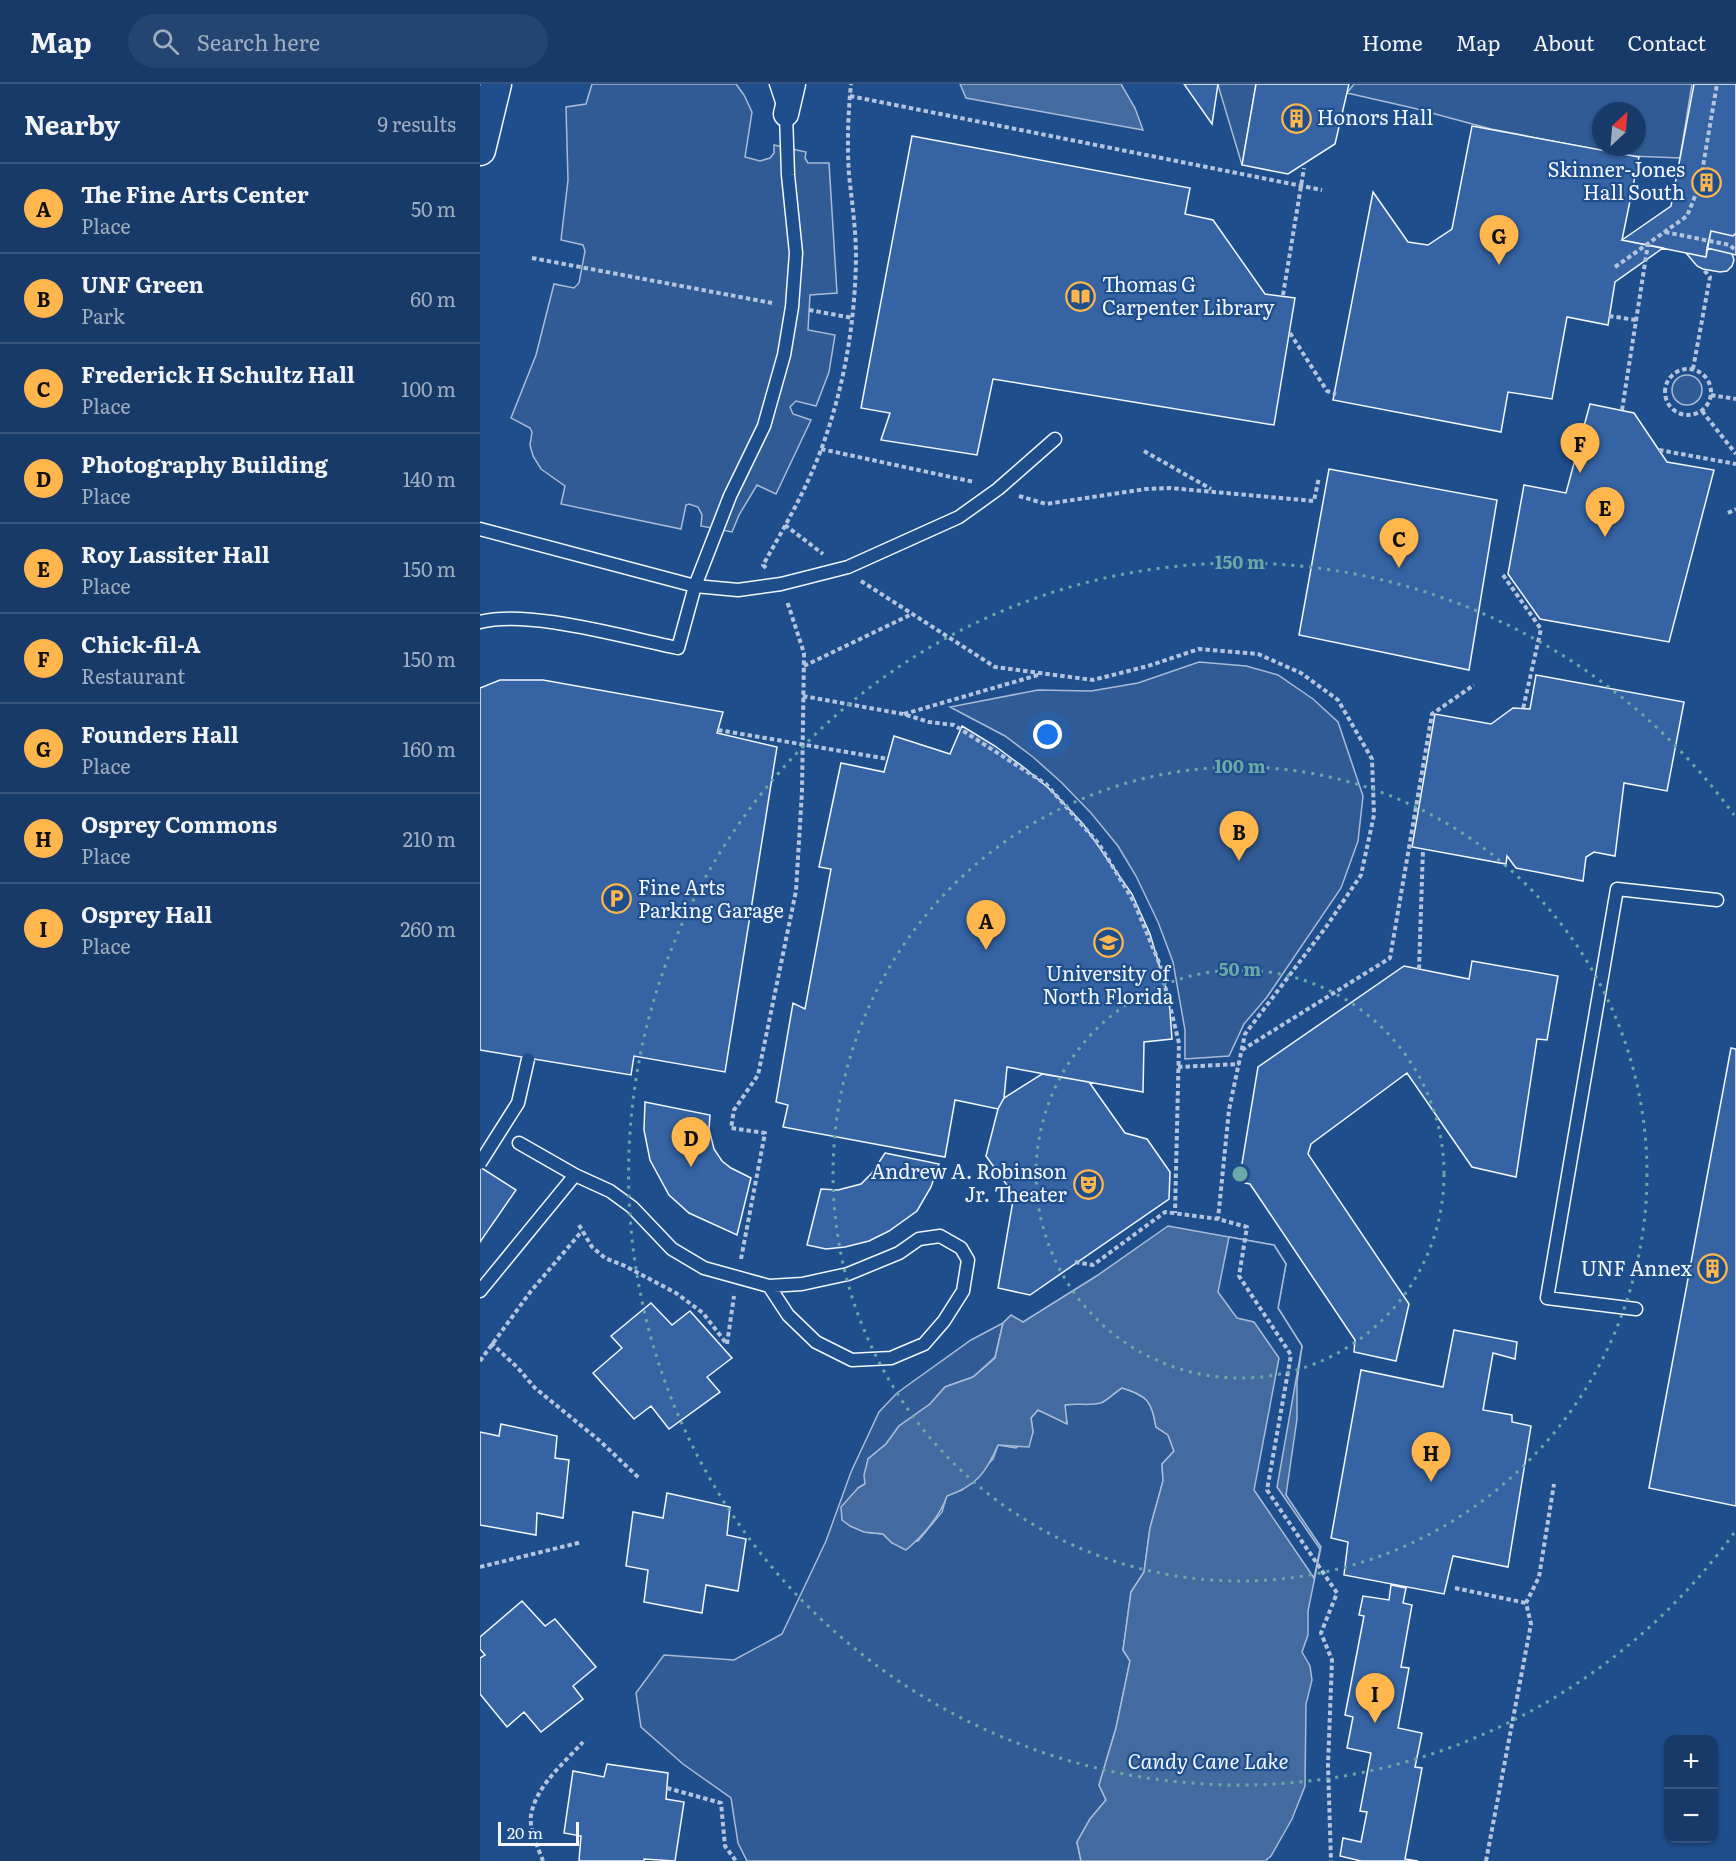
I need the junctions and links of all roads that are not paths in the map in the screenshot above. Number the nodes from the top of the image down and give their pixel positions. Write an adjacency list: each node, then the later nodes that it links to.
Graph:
1 (496, 84): 5 (street)
2 (776, 84): 4 (lane)
3 (793, 84): 4 (street)
4 (786, 114): 8 (lane)
5 (480, 150)
6 (1055, 439): 8 (lane)
7 (480, 530): 8 (lane)
8 (695, 585): 9 (lane)
9 (480, 622)
10 (1717, 900): 17 (lane)
11 (528, 1059): 13 (lane, bridge)
12 (519, 1143): 14 (lane)
13 (480, 1163)
14 (575, 1175): 15 (lane); 16 (lane)
15 (769, 1286): 15 (lane)
16 (480, 1291)
17 (1636, 1309)

